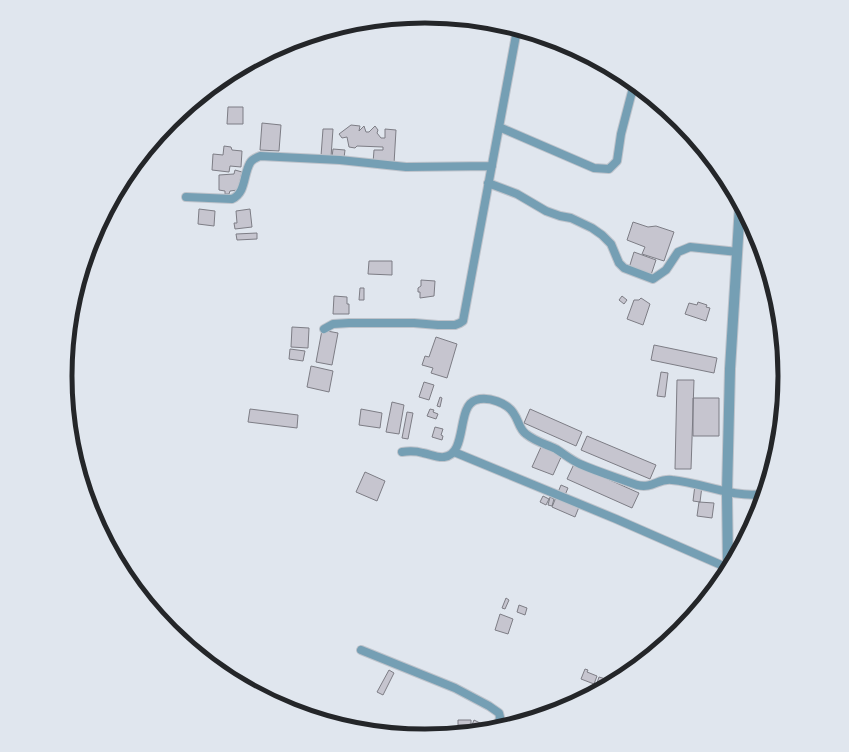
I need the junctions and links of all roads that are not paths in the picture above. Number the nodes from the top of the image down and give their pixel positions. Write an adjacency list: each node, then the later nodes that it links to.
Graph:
1 (516, 35): 3 (street)
2 (632, 91): 3 (street)
3 (499, 127): 4 (street)
4 (492, 166): 5 (street); 6 (street)
5 (488, 184): 8 (street); 9 (street)
6 (186, 198)
7 (740, 217): 8 (street)
8 (738, 252): 12 (street)
9 (324, 329)
10 (402, 452): 11 (street)
11 (454, 452): 12 (street); 15 (street)
12 (727, 492): 13 (street); 14 (street)
13 (757, 494)
14 (728, 556)
15 (722, 565)
16 (361, 650): 17 (street)
17 (499, 721)

